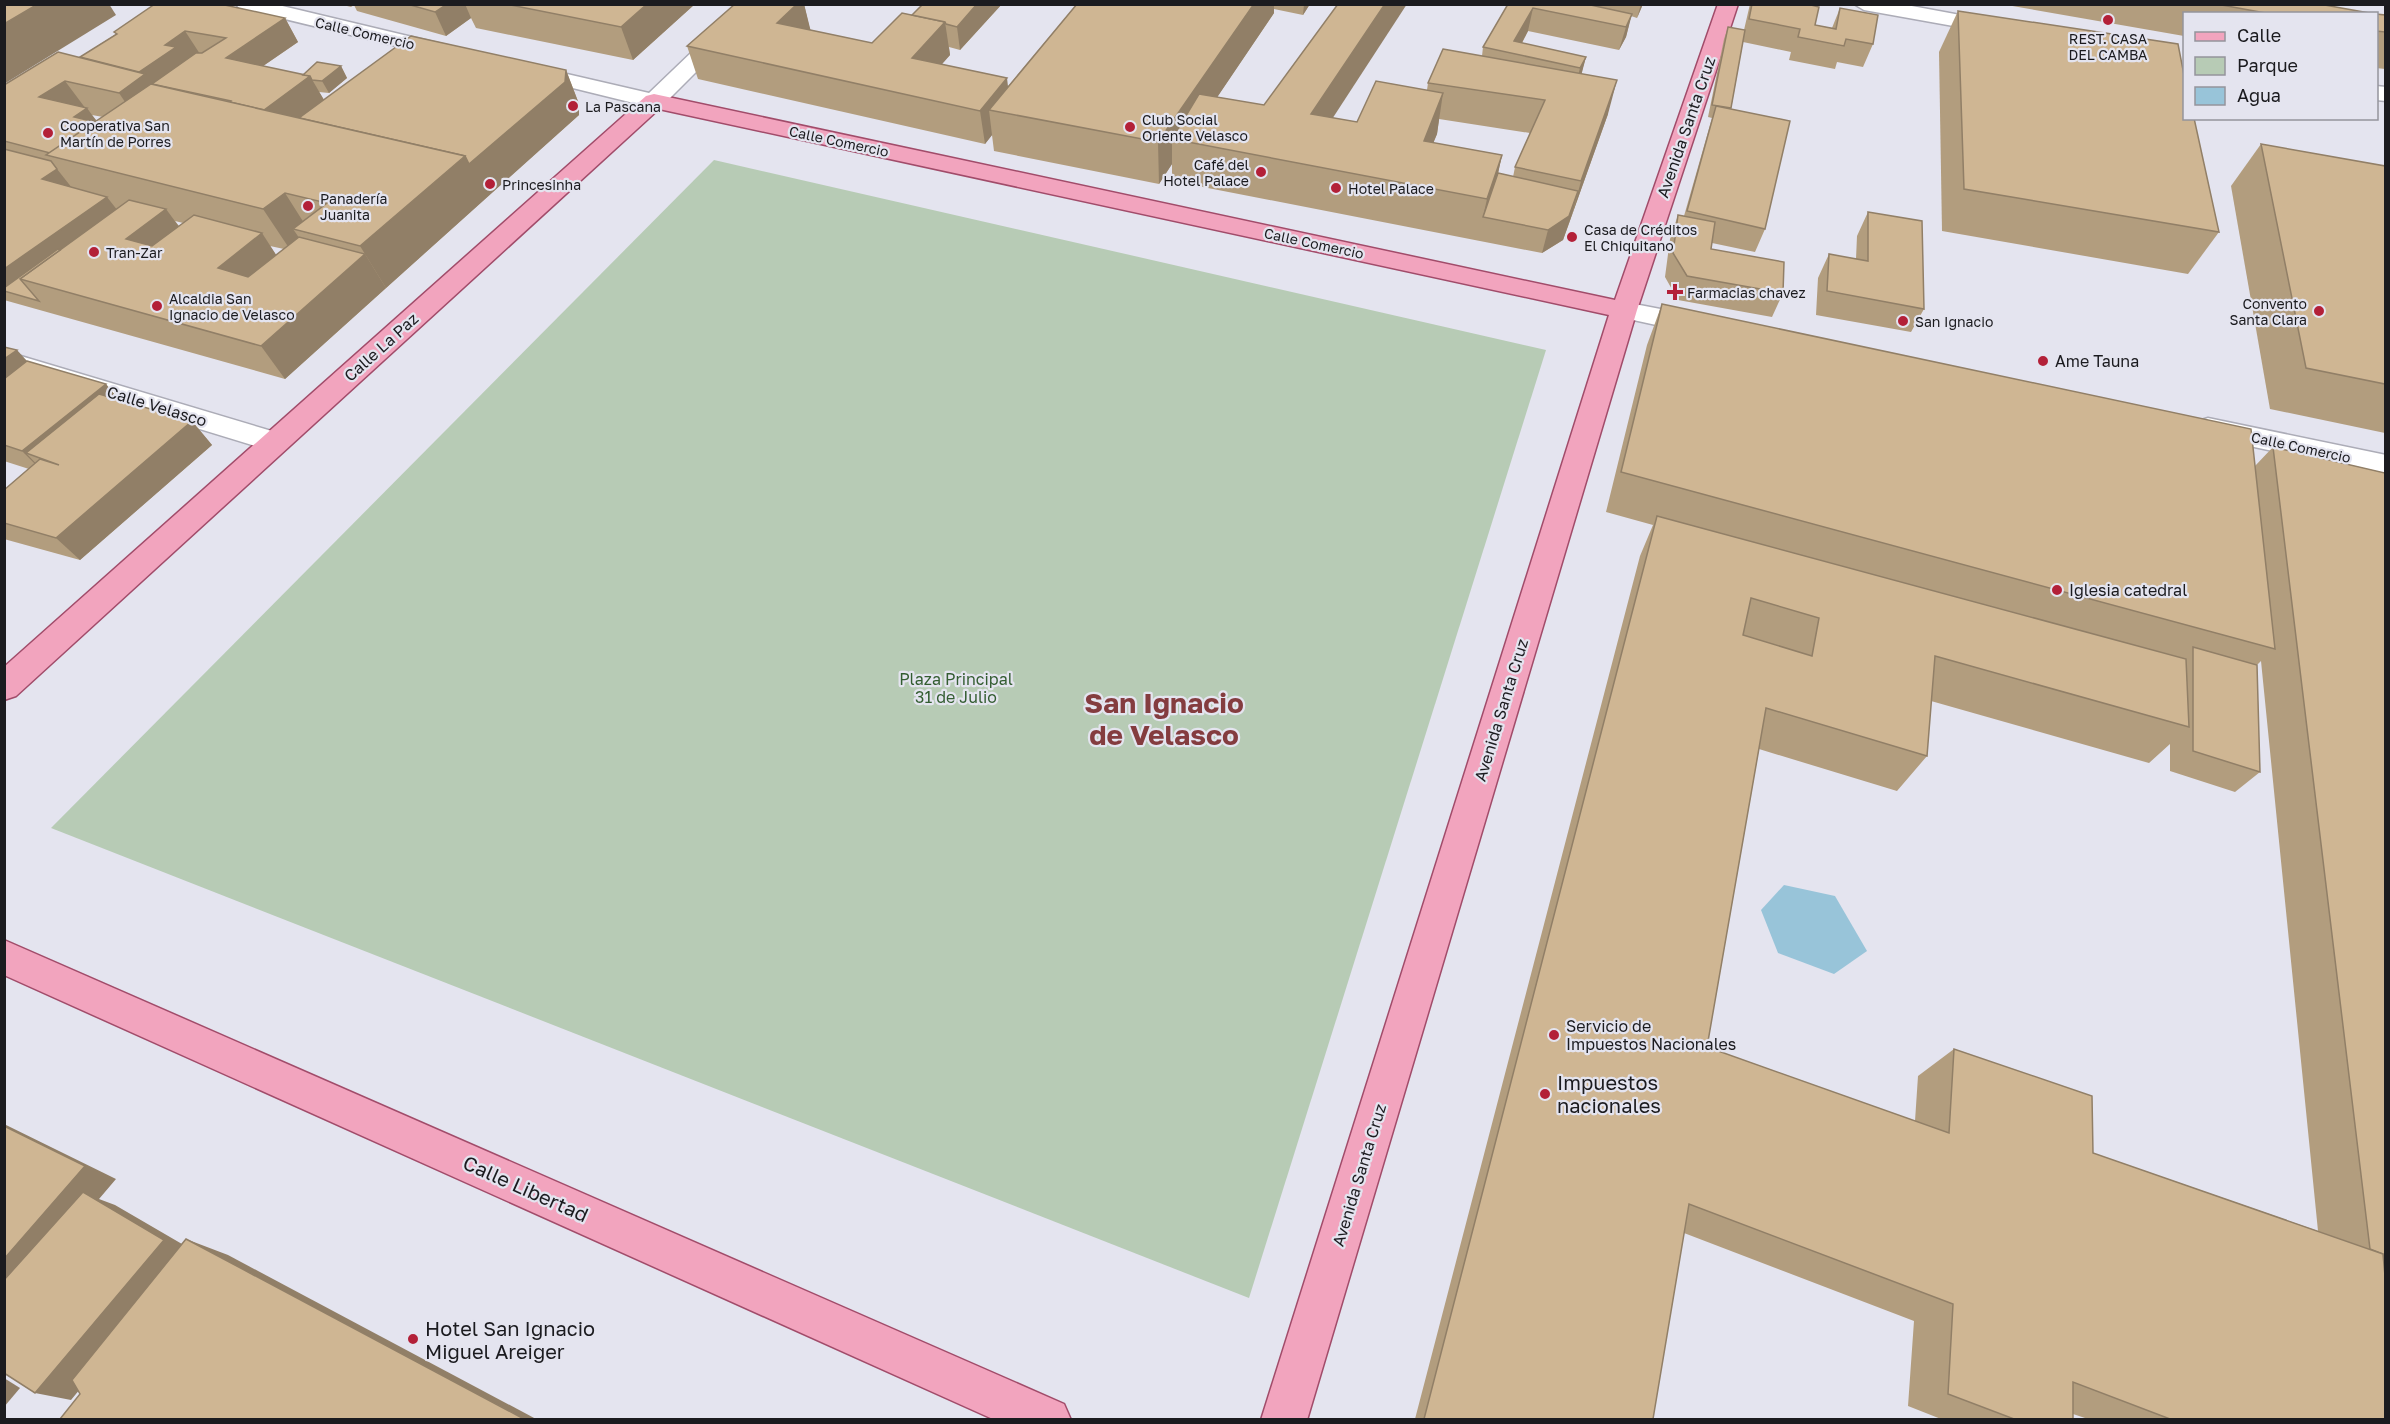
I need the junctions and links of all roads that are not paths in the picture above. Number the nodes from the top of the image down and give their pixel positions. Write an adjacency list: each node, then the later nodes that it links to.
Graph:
1 (246, 4): 6 (street, Calle Comercio)
2 (754, 4): 8 (street, Calle La Paz)
3 (1728, 4): 9 (main road, Avenida Santa Cruz)
4 (1864, 4): 5 (street)
5 (2013, 30)
6 (467, 57)
7 (502, 65): 8 (street, Calle Comercio)
8 (654, 101): 9 (main road, Calle Comercio); 13 (main road, Calle La Paz)
9 (1624, 310): 10 (street, Calle Comercio); 18 (main road, Avenida Santa Cruz)
10 (1729, 331)
11 (4, 360): 13 (street, Calle Velasco)
12 (2186, 423): 14 (street, Calle Comercio)
13 (275, 442): 15 (main road, Calle La Paz)
14 (2385, 465)
15 (4, 687)
16 (4, 957): 17 (main road, Calle Libertad)
17 (1048, 1419)
18 (1284, 1419)

